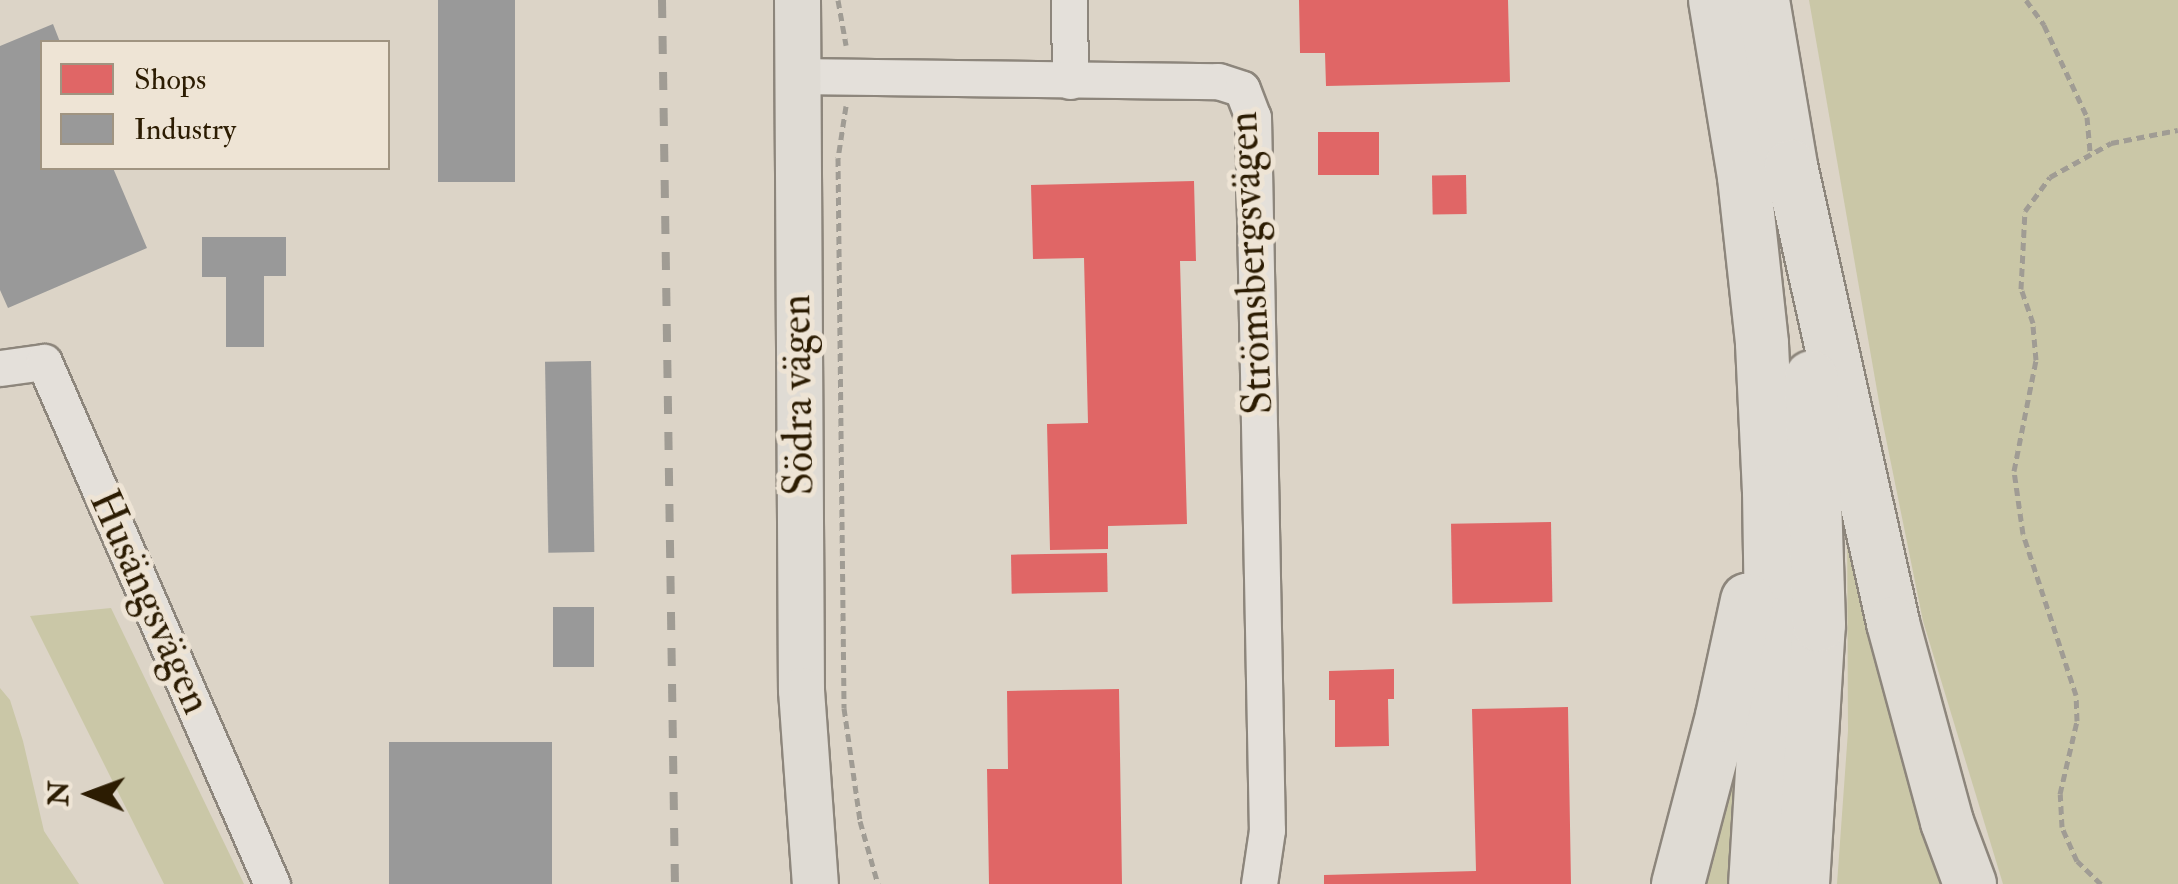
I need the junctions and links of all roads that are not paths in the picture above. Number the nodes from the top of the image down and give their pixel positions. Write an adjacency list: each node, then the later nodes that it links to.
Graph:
1 (797, 0): 5 (main road, Södra vägen)
2 (1069, 0): 6 (street)
3 (1715, 0): 9 (highway)
4 (1762, 0): 7 (highway)
5 (795, 76): 6 (street, Strömsbergsvägen); 10 (main road, Södra vägen)
6 (1070, 81): 14 (street, Strömsbergsvägen)
7 (1791, 166): 17 (highway); 18 (highway)
8 (0, 368): 11 (street, Husängsvägen)
9 (1769, 491): 15 (highway); 16 (highway)
10 (808, 789): 12 (main road, Södra vägen); 13 (main road, Södra vägen)
11 (272, 884)
12 (815, 884)
13 (830, 884)
14 (1259, 884)
15 (1678, 884)
16 (1755, 884)
17 (1803, 884)
18 (1970, 884)

